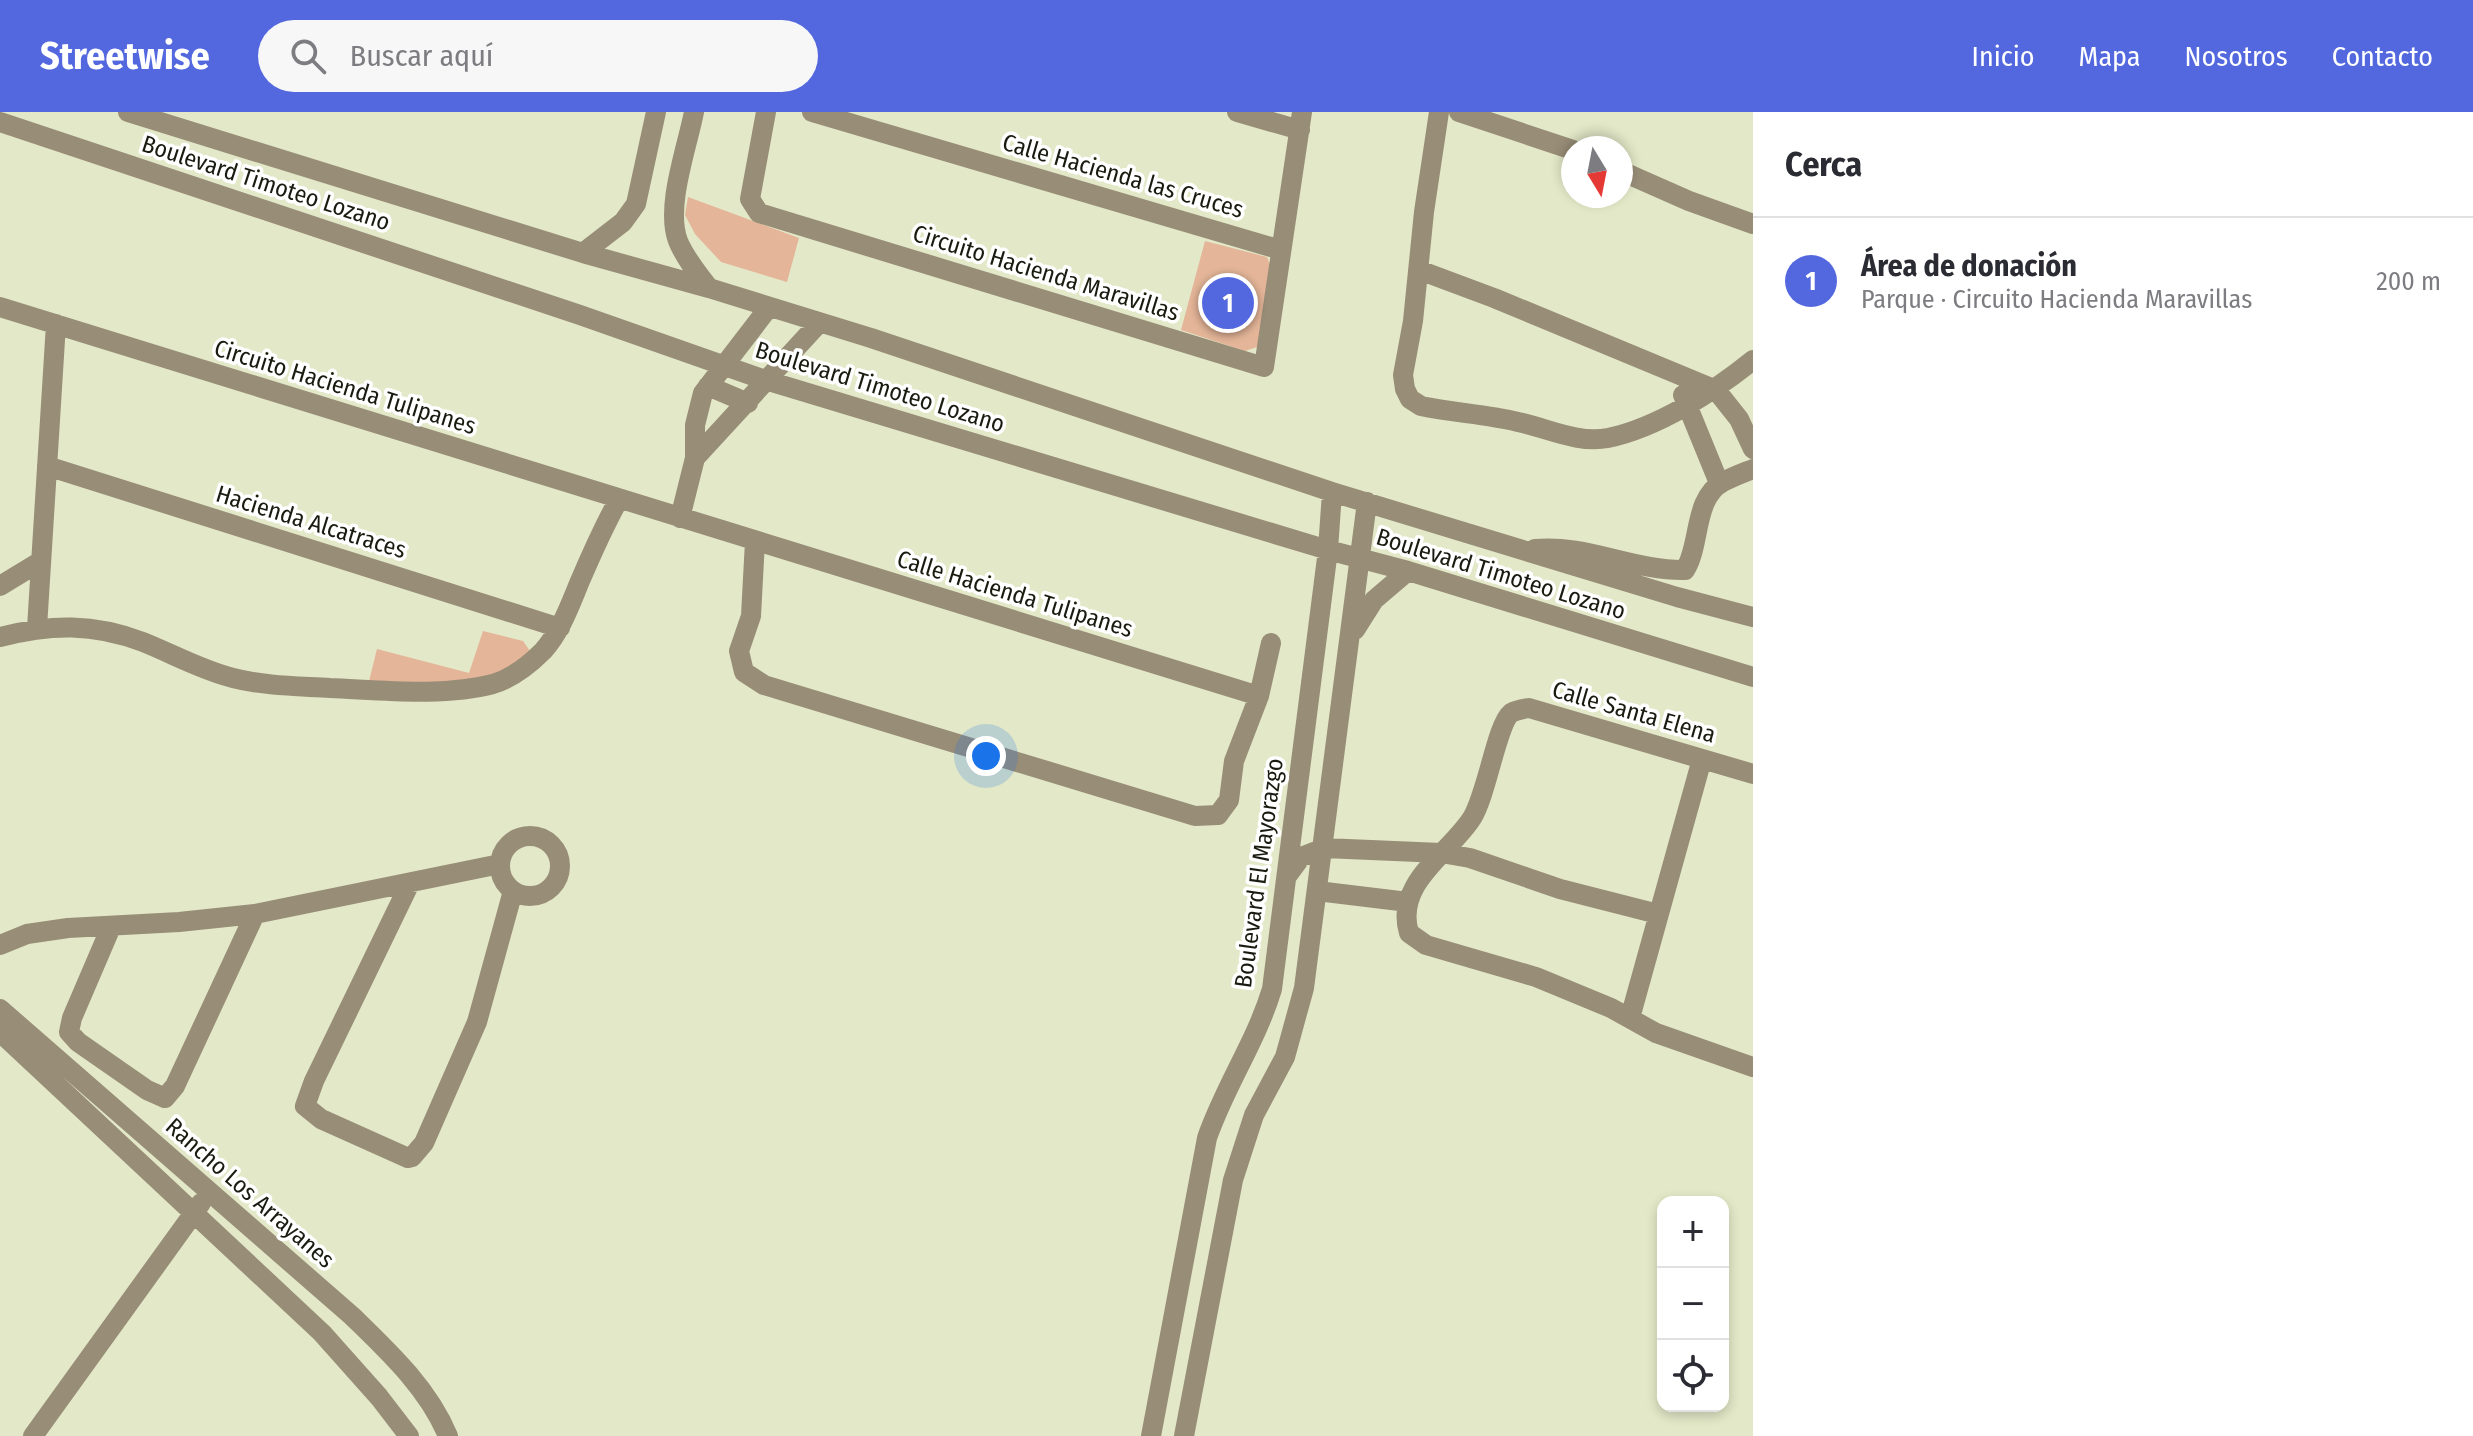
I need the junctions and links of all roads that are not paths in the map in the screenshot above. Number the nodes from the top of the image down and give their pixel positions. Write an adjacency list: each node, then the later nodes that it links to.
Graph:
1 (128, 112): 15 (street, Boulevard Timoteo Lozano)
2 (656, 112): 15 (street)
3 (694, 112): 17 (street)
4 (766, 112): 14 (street, Circuito Hacienda Maravillas)
5 (812, 112): 14 (street, Calle Hacienda las Cruces)
6 (1237, 112): 9 (street)
7 (1439, 112): 16 (street)
8 (1459, 112): 11 (street)
9 (1301, 121): 14 (street, Circuito Hacienda Maravillas)
10 (0, 122): 23 (street, Boulevard Timoteo Lozano)
11 (1561, 146)
12 (1633, 176): 13 (street)
13 (1753, 224)
14 (1281, 250)
15 (583, 253): 17 (street, Boulevard Timoteo Lozano)
16 (1419, 270): 24 (street); 29 (street)
17 (709, 288): 19 (street, Boulevard Timoteo Lozano)
18 (0, 307): 21 (street, Circuito Hacienda Tulipanes)
19 (769, 307): 20 (street, Boulevard Timoteo Lozano); 23 (street)
20 (819, 323): 25 (street); 35 (street, Boulevard Timoteo Lozano)
21 (56, 324): 32 (street); 36 (street, Circuito Hacienda Tulipanes)
22 (1753, 360): 27 (street)
23 (726, 366): 25 (street, Boulevard Timoteo Lozano); 26 (street)
24 (1679, 375): 27 (street); 29 (street)
25 (765, 380): 28 (street); 40 (street, Boulevard Timoteo Lozano)
26 (708, 386): 28 (street); 31 (street)
27 (1716, 390): 29 (street); 30 (street)
28 (748, 403): 31 (street)
29 (1686, 405): 34 (street)
30 (1753, 449)
31 (695, 458): 38 (street)
32 (47, 466): 43 (street); 48 (street, Hacienda Alcatraces)
33 (1753, 469): 34 (street)
34 (1719, 483): 41 (street)
35 (1332, 492): 37 (street, Boulevard Timoteo Lozano); 40 (street, Boulevard El Mayorazgo)
36 (619, 499): 38 (street, Circuito Hacienda Tulipanes); 48 (street)
37 (1367, 502): 41 (street, Boulevard Timoteo Lozano); 42 (street)
38 (680, 518): 39 (street, Calle Hacienda Tulipanes)
39 (755, 541): 53 (street, Calle Hacienda Tulipanes); 53 (street)
40 (1328, 550): 42 (street, Boulevard Timoteo Lozano); 59 (street, Boulevard El Mayorazgo)
41 (1523, 550): 46 (street, Boulevard Timoteo Lozano)
42 (1359, 558): 44 (street, Boulevard Timoteo Lozano); 50 (street)
43 (41, 561): 45 (street); 47 (street)
44 (1408, 571): 50 (street); 52 (street, Boulevard Timoteo Lozano)
45 (0, 586)
46 (1753, 617)
47 (37, 628): 48 (street); 49 (street)
48 (560, 628)
49 (0, 637)
50 (1351, 637): 56 (street)
51 (1271, 643): 53 (street)
52 (1753, 677)
53 (1259, 696)
54 (1702, 759): 55 (street, Calle Santa Elena); 57 (street, Calle Santa Elena); 65 (street)
55 (1753, 774)
56 (1324, 848): 57 (street); 59 (street); 62 (street)
57 (1441, 853): 63 (street, Calle Santa Elena); 65 (street)
58 (500, 864): 60 (street); 61 (street); 61 (street)
59 (1287, 876): 77 (street, Boulevard El Mayorazgo)
60 (410, 883): 61 (street); 64 (street)
61 (513, 891)
62 (1317, 891): 63 (street); 78 (street)
63 (1408, 902): 69 (street)
64 (255, 914): 66 (street); 66 (street)
65 (1658, 914): 69 (street)
66 (111, 927): 67 (street)
67 (0, 945)
68 (0, 1009): 72 (street, Rancho Los Arrayanes)
69 (1630, 1018): 71 (street)
70 (0, 1032): 73 (street, Rancho Los Arrayanes)
71 (1753, 1067)
72 (210, 1191): 73 (street); 74 (street, Rancho Los Arrayanes)
73 (194, 1212): 75 (street); 76 (street, Rancho Los Arrayanes)
74 (447, 1435)
75 (33, 1436)
76 (409, 1436)
77 (1151, 1436)
78 (1184, 1436)

